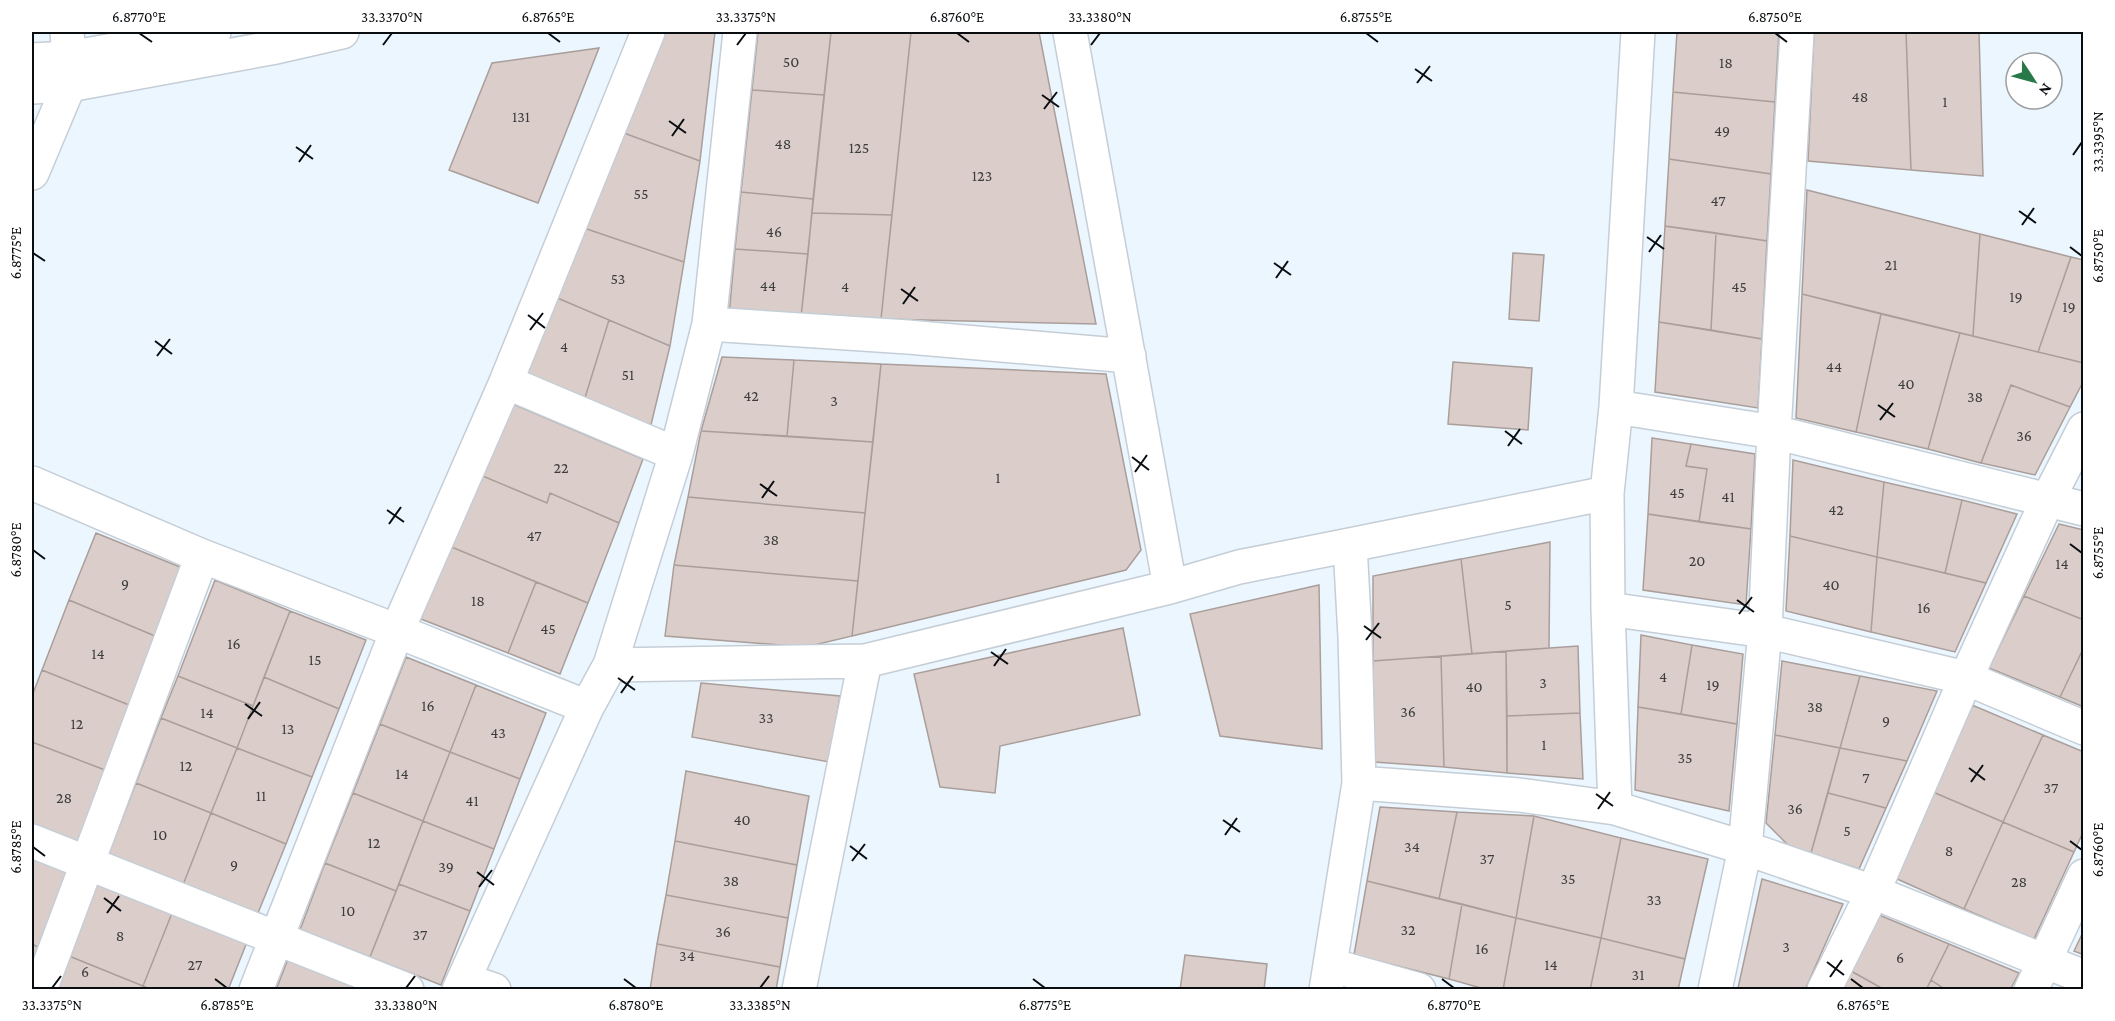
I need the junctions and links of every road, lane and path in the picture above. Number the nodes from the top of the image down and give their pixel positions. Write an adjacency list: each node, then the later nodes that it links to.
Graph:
1 (214, 32): 8 (street)
2 (342, 32): 8 (street)
3 (648, 32): 14 (street)
4 (740, 32): 12 (street)
5 (1070, 32): 13 (street)
6 (1638, 32): 15 (street)
7 (1797, 32): 17 (street)
8 (68, 58): 9 (street); 10 (street); 11 (street)
9 (32, 60)
10 (32, 87)
11 (32, 173)
12 (709, 324): 13 (street); 18 (street)
13 (1129, 356): 25 (street)
14 (506, 382): 18 (street); 27 (street)
15 (1616, 407): 17 (street); 20 (street)
16 (2084, 429): 21 (street)
17 (1774, 432): 21 (street); 28 (street)
18 (676, 454): 30 (street)
19 (32, 483): 24 (street)
20 (1607, 493): 23 (street); 26 (street)
21 (2047, 501): 22 (street); 31 (street)
22 (2084, 509)
23 (1350, 545): 25 (street); 34 (street)
24 (202, 556): 27 (street); 38 (street)
25 (1170, 587): 29 (street)
26 (1608, 609): 28 (street); 35 (street)
27 (397, 631): 32 (street); 41 (street)
28 (1765, 631): 31 (street); 37 (street)
29 (865, 661): 30 (street); 49 (street)
30 (610, 665): 32 (street)
31 (1966, 678): 33 (street); 40 (street)
32 (587, 707): 45 (street)
33 (2084, 728)
34 (1359, 783): 35 (street); 43 (street)
35 (1615, 808): 37 (street)
36 (32, 841): 38 (street)
37 (1745, 848): 40 (street); 51 (street)
38 (87, 861): 41 (street); 46 (street)
39 (2084, 876): 42 (street)
40 (1873, 892): 42 (street); 52 (street)
41 (276, 937): 47 (street); 48 (street)
42 (2038, 975): 44 (street)
43 (1328, 977): 50 (street)
44 (2084, 977)
45 (473, 987)
46 (40, 990)
47 (256, 990)
48 (407, 990)
49 (799, 990)
50 (1419, 990)
51 (1715, 990)
52 (1824, 990)

